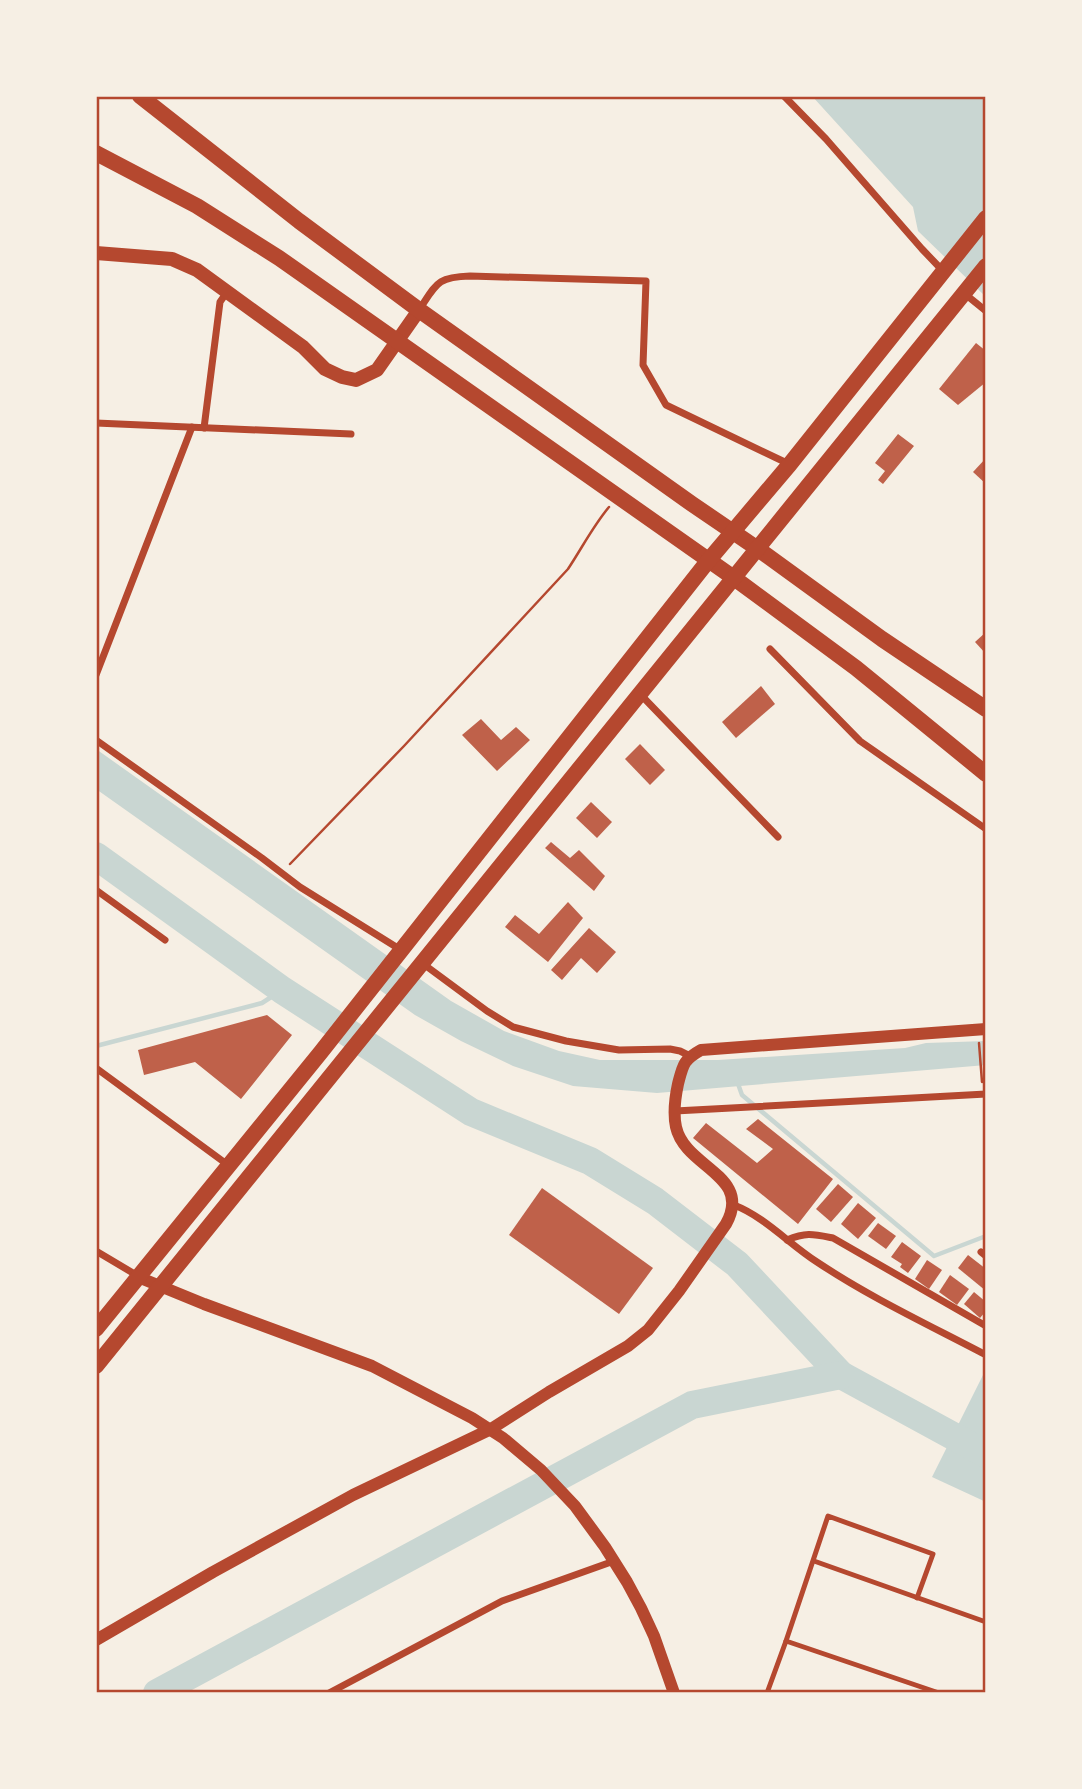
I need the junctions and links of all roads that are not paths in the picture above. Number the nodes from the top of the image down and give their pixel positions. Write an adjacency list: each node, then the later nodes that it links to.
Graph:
1 (140, 96): 10 (main road)
2 (784, 96): 7 (street)
3 (96, 153): 12 (main road)
4 (986, 218): 7 (main road)
5 (96, 253): 9 (main road)
6 (986, 266): 8 (main road)
7 (946, 268): 17 (main road)
8 (967, 290): 11 (street); 19 (main road)
9 (228, 291): 12 (main road); 15 (street)
10 (419, 310): 12 (main road); 17 (street); 18 (main road)
11 (986, 311)
12 (399, 341): 20 (main road)
13 (96, 423): 14 (street)
14 (192, 427): 15 (street); 23 (street)
15 (204, 428): 16 (street)
16 (351, 434)
17 (790, 464): 18 (main road)
18 (733, 532): 19 (main road); 20 (main road)
19 (758, 549): 21 (main road); 25 (main road)
20 (708, 561): 21 (main road); 32 (main road)
21 (734, 578): 24 (main road); 27 (main road)
22 (770, 649): 28 (street)
23 (96, 675)
24 (639, 693): 29 (street); 33 (main road)
25 (986, 709)
26 (96, 740): 32 (street)
27 (986, 774)
28 (986, 829)
29 (778, 837)
30 (96, 890): 31 (street)
31 (165, 940)
32 (400, 952): 40 (main road)
33 (419, 967): 35 (street); 45 (main road)
34 (982, 1034): 35 (street)
35 (687, 1060): 39 (street)
36 (96, 1068): 40 (street)
37 (985, 1093): 38 (street); 39 (street)
38 (986, 1102)
39 (675, 1105): 41 (street)
40 (228, 1165): 44 (main road)
41 (734, 1205): 42 (street); 50 (street)
42 (787, 1240): 46 (street); 48 (street)
43 (96, 1251): 44 (street)
44 (138, 1277): 45 (street); 47 (main road)
45 (160, 1286): 49 (main road); 50 (street)
46 (986, 1326)
47 (96, 1329)
48 (986, 1354)
49 (96, 1366)
50 (491, 1429): 51 (street); 55 (street)
51 (614, 1561): 57 (street); 58 (street)
52 (814, 1561): 53 (lane); 53 (lane); 56 (lane)
53 (917, 1598): 54 (lane)
54 (986, 1622)
55 (96, 1640)
56 (786, 1641): 59 (lane); 60 (lane)
57 (329, 1693)
58 (674, 1693)
59 (767, 1693)
60 (939, 1693)

